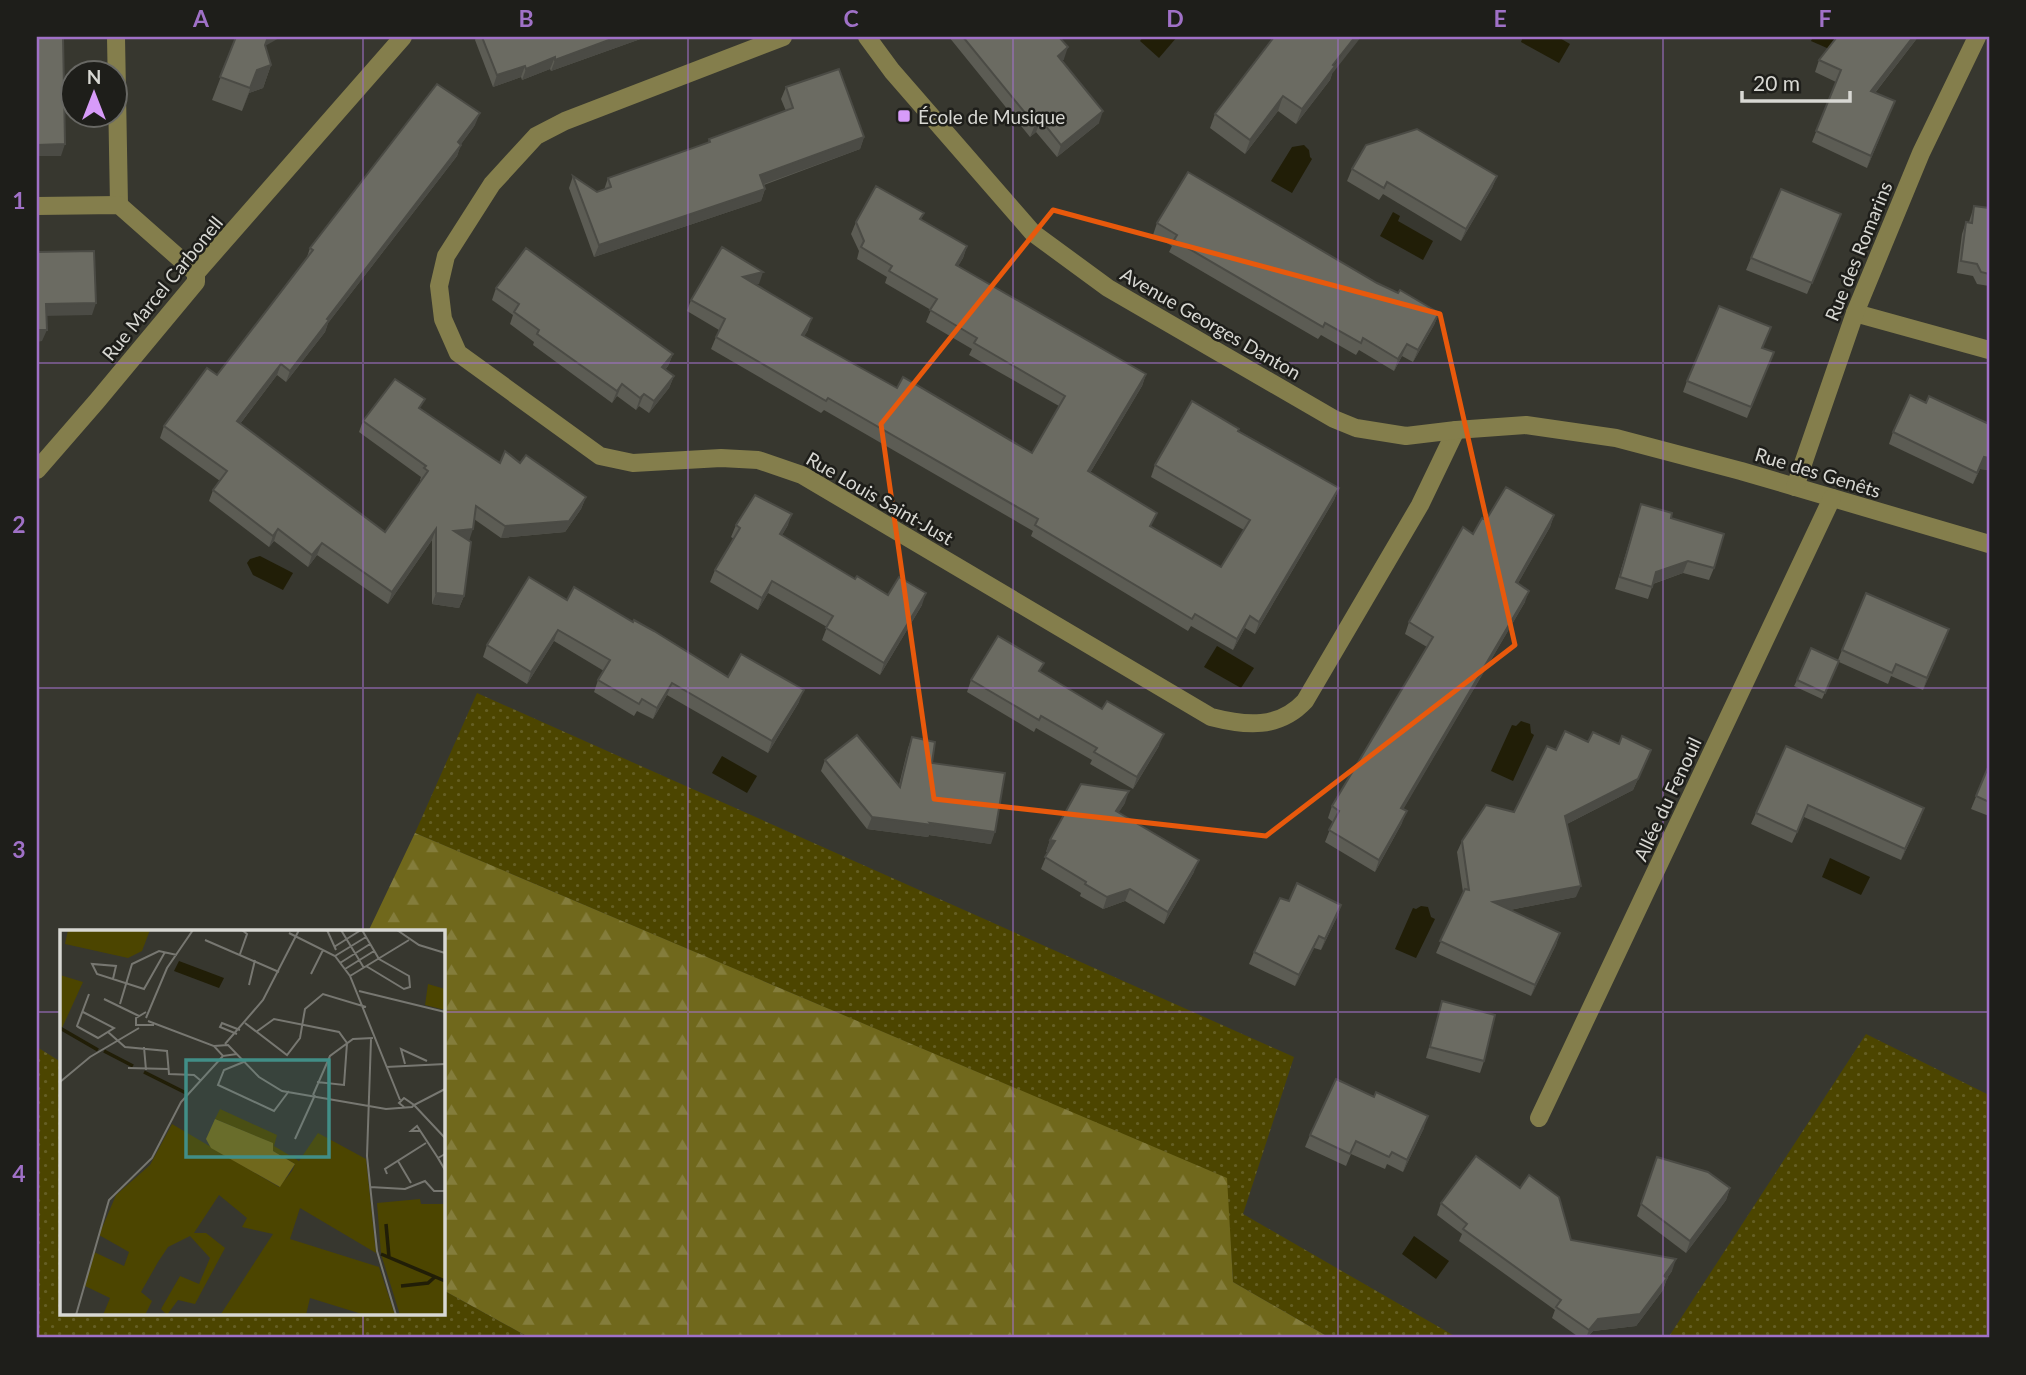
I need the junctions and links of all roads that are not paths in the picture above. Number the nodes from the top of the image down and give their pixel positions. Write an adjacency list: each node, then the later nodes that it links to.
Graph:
1 (116, 37): 6 (street)
2 (403, 37): 8 (street, Rue Marcel Carbonell)
3 (783, 37): 11 (street, Rue Louis Saint-Just)
4 (867, 37): 11 (street, Avenue Georges Danton)
5 (1977, 37): 9 (street, Rue des Romarins)
6 (119, 205): 7 (street); 8 (street)
7 (37, 206)
8 (196, 273): 13 (street, Rue Marcel Carbonell)
9 (1855, 313): 10 (street); 14 (street, Rue des Romarins)
10 (1989, 350)
11 (1456, 430): 12 (street, Avenue Georges Danton)
12 (1633, 442): 14 (street, Rue des Genêts)
13 (37, 470)
14 (1795, 487): 15 (street, Rue des Genêts)
15 (1832, 498): 16 (street, Rue des Genêts); 17 (street, Allée du Fenouil)
16 (1989, 544)
17 (1539, 1118)

